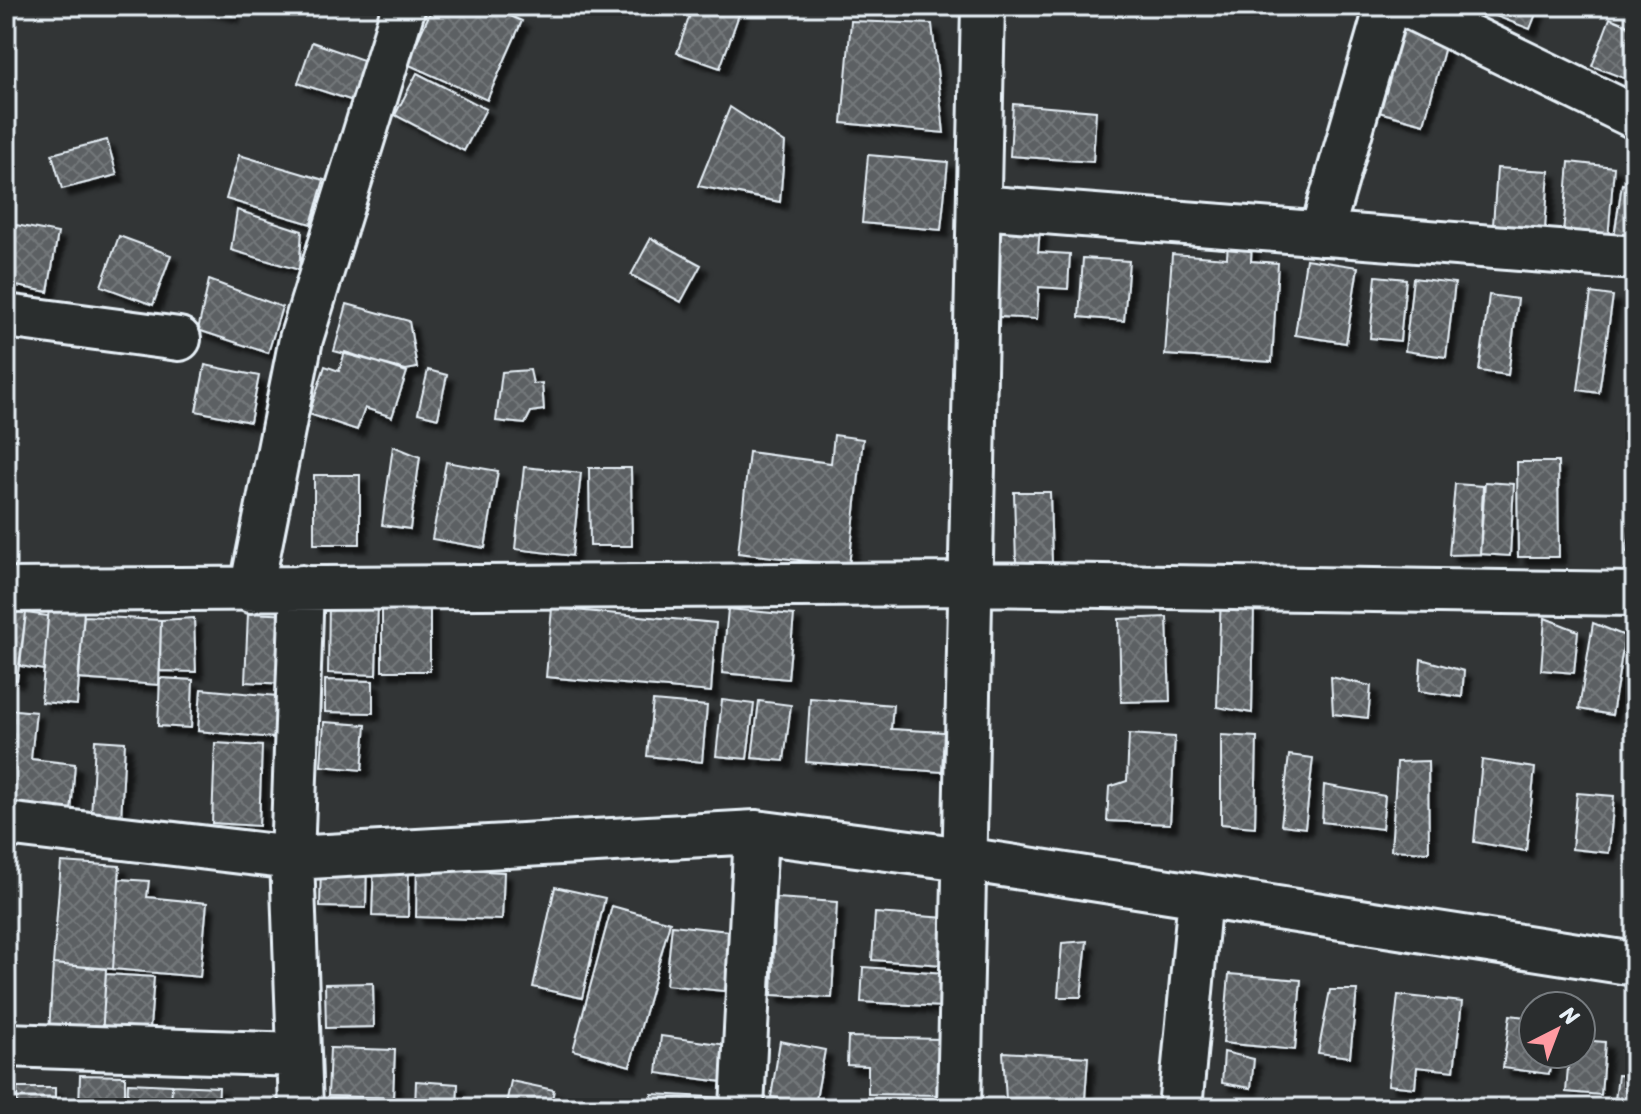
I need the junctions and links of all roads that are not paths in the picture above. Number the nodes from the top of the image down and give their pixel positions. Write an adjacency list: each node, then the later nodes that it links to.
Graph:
1 (404, 6): 14 (street)
2 (983, 6): 6 (street)
3 (1387, 6): 7 (street)
4 (1407, 6): 5 (street)
5 (1635, 117)
6 (979, 207): 7 (street); 11 (street)
7 (1321, 234): 8 (street)
8 (1635, 258)
9 (6, 316): 10 (street)
10 (179, 339)
11 (971, 584): 12 (street); 15 (street); 19 (street)
12 (302, 587): 14 (street); 18 (street)
13 (6, 590): 14 (street)
14 (251, 591)
15 (1635, 594)
16 (6, 824): 18 (street)
17 (756, 832): 18 (street); 19 (street); 25 (street)
18 (292, 858): 23 (street)
19 (964, 859): 20 (street); 26 (street)
20 (1200, 896): 21 (street); 27 (street)
21 (1635, 964)
22 (6, 1045): 23 (street)
23 (299, 1055): 24 (street)
24 (301, 1108)
25 (742, 1108)
26 (959, 1108)
27 (1180, 1108)

